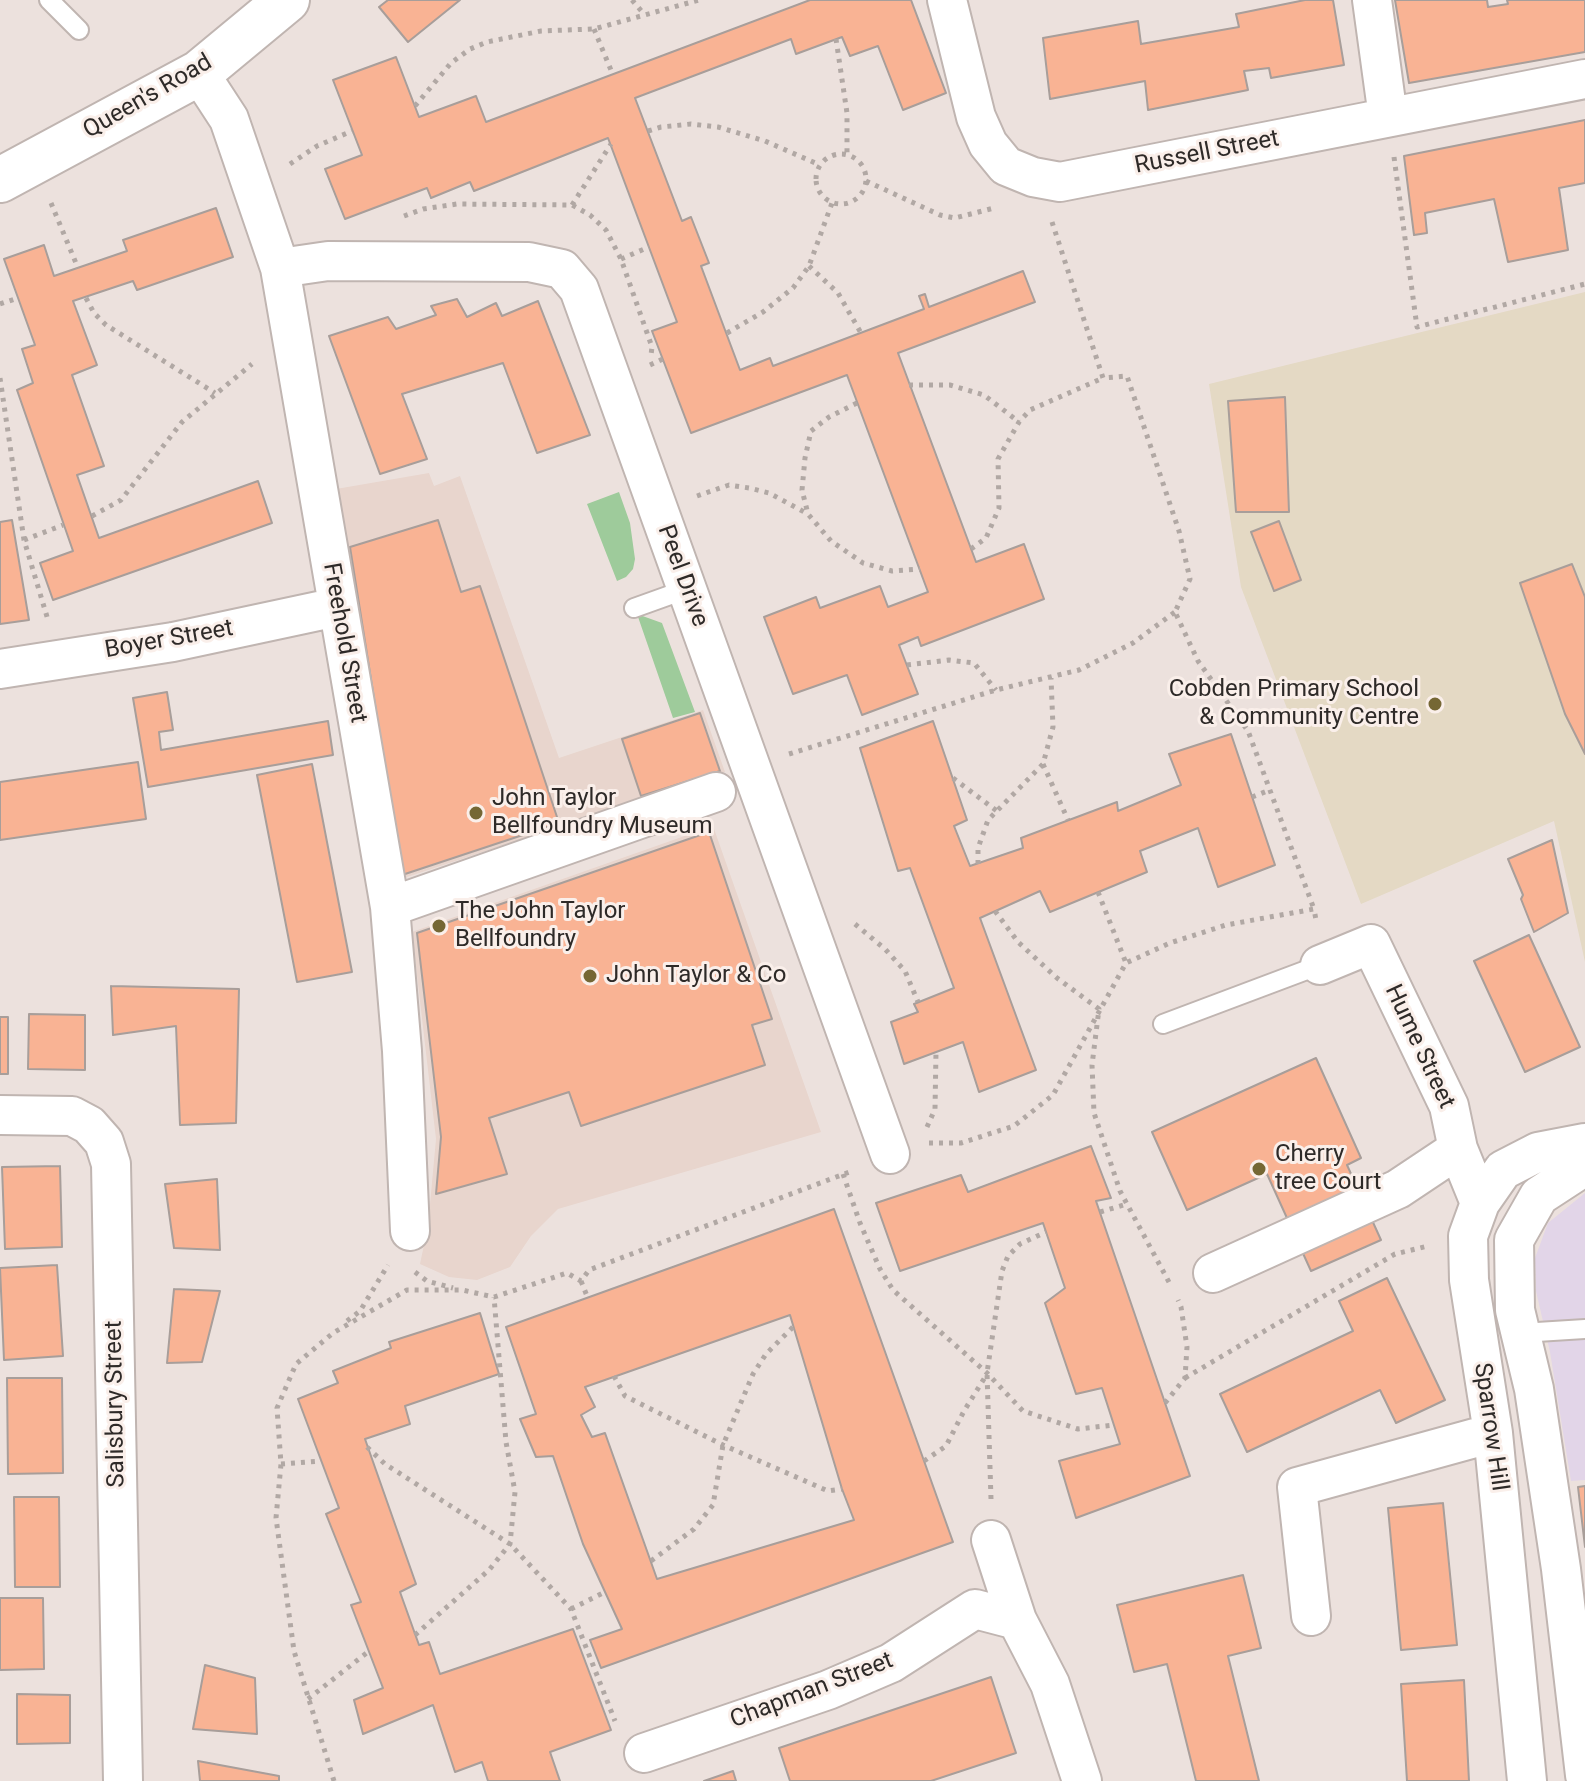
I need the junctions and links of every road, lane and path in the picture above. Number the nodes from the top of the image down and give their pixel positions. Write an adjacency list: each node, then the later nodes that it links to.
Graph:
1 (49, 0): 9 (lane)
2 (287, 0): 11 (main road, Queen's Road)
3 (632, 0): 7 (path)
4 (699, 0): 7 (path)
5 (947, 0): 23 (street, Russell Street)
6 (1372, 0): 15 (street)
7 (644, 14): 8 (path)
8 (594, 29): 12 (path); 14 (path)
9 (79, 30)
10 (836, 39): 19 (path)
11 (199, 73): 21 (main road, Queen's Road); 24 (street, Freehold Street)
12 (613, 75)
13 (1585, 79): 15 (street, Russell Street)
14 (415, 106)
15 (1388, 117): 23 (street, Russell Street); 33 (path)
16 (352, 131): 24 (path)
17 (648, 131): 20 (path)
18 (611, 144): 26 (path)
19 (847, 155): 20 (path); 22 (path)
20 (820, 165): 25 (path)
21 (17, 171): 31 (path)
22 (866, 181): 25 (path); 27 (path)
23 (1060, 182): 43 (path)
24 (254, 193): 32 (street, Freehold Street)
25 (832, 203): 30 (path)
26 (572, 205)
27 (1008, 205)
28 (649, 247): 29 (path)
29 (621, 259)
30 (809, 266): 37 (path); 38 (path)
31 (78, 268)
32 (280, 268): 39 (street, Freehold Street); 53 (street, Peel Drive)
33 (1585, 284)
34 (18, 298): 36 (path)
35 (86, 298): 45 (path)
36 (0, 304)
37 (727, 333)
38 (861, 333)
39 (293, 345): 45 (path); 54 (street, Freehold Street)
40 (663, 359): 41 (path)
41 (650, 365)
42 (0, 378): 50 (path)
43 (1103, 378): 47 (path); 56 (path)
44 (909, 385): 47 (path)
45 (215, 393): 48 (path)
46 (857, 403): 52 (path)
47 (1019, 422): 51 (path)
48 (92, 516)
49 (63, 525): 50 (path)
50 (24, 540): 57 (path)
51 (971, 549)
52 (920, 569)
53 (687, 589): 55 (lane); 64 (street, Peel Drive)
54 (337, 607): 57 (street, Boyer Street); 74 (street, Freehold Street)
55 (634, 608)
56 (1175, 612): 60 (path); 67 (path)
57 (60, 658): 59 (street, Boyer Street)
58 (907, 665): 61 (path)
59 (0, 669)
60 (1051, 678): 61 (path); 63 (path)
61 (996, 690): 62 (path)
62 (793, 753): 64 (path); 65 (path)
63 (1043, 764): 70 (path); 71 (path)
64 (751, 766): 86 (street, Peel Drive)
65 (794, 768)
66 (953, 778): 70 (path)
67 (1270, 790): 69 (path); 75 (path)
68 (716, 792): 74 (street)
69 (1252, 797)
70 (997, 811): 72 (path)
71 (1068, 820)
72 (978, 864)
73 (1098, 892): 78 (path)
74 (390, 907): 93 (street, Freehold Street)
75 (1314, 909): 78 (path); 79 (path)
76 (995, 911): 81 (path)
77 (850, 917): 80 (path)
78 (1126, 963): 81 (path)
79 (1320, 965): 82 (lane); 87 (street, Hume Street)
80 (918, 1002)
81 (1099, 1009): 86 (path); 90 (path)
82 (1163, 1024)
83 (936, 1052): 86 (path)
84 (0, 1115): 129 (street, Salisbury Street)
85 (1585, 1143): 92 (street)
86 (905, 1149): 89 (path)
87 (1458, 1149): 92 (street, Hume Street); 95 (street)
88 (1585, 1166): 102 (street, Sparrow Hill)
89 (843, 1174): 96 (path); 103 (path)
90 (1127, 1204): 91 (path); 105 (path)
91 (1100, 1212)
92 (1474, 1219): 105 (path); 108 (street, Sparrow Hill)
93 (410, 1231): 101 (path)
94 (1046, 1232): 103 (path)
95 (1213, 1273)
96 (581, 1281): 97 (path); 98 (path)
97 (587, 1296)
98 (494, 1297): 101 (path); 116 (path)
99 (794, 1326): 109 (path)
100 (1585, 1329): 102 (lane)
101 (333, 1333): 113 (path)
102 (1521, 1333): 118 (street, Sparrow Hill)
103 (987, 1373): 107 (path); 112 (path); 115 (path)
104 (614, 1376): 109 (path)
105 (1185, 1378): 106 (path)
106 (1165, 1403)
107 (1114, 1425)
108 (1493, 1433): 121 (street); 132 (street, Sparrow Hill)
109 (723, 1445): 114 (path); 117 (path)
110 (367, 1447): 116 (path)
111 (321, 1461): 113 (path)
112 (924, 1461)
113 (281, 1464): 125 (path)
114 (842, 1489)
115 (991, 1540): 122 (street)
116 (510, 1544): 120 (path); 123 (path)
117 (651, 1561)
118 (1573, 1568): 128 (street, Sparrow Hill)
119 (605, 1592): 120 (path)
120 (571, 1609): 126 (path)
121 (1311, 1616)
122 (1017, 1620): 127 (street, Chapman Street); 131 (street)
123 (415, 1635)
124 (369, 1651): 125 (path)
125 (308, 1699): 130 (path)
126 (617, 1724)
127 (644, 1753)
128 (1585, 1775)
129 (123, 1781)
130 (334, 1781)
131 (1082, 1781)
132 (1527, 1781)

